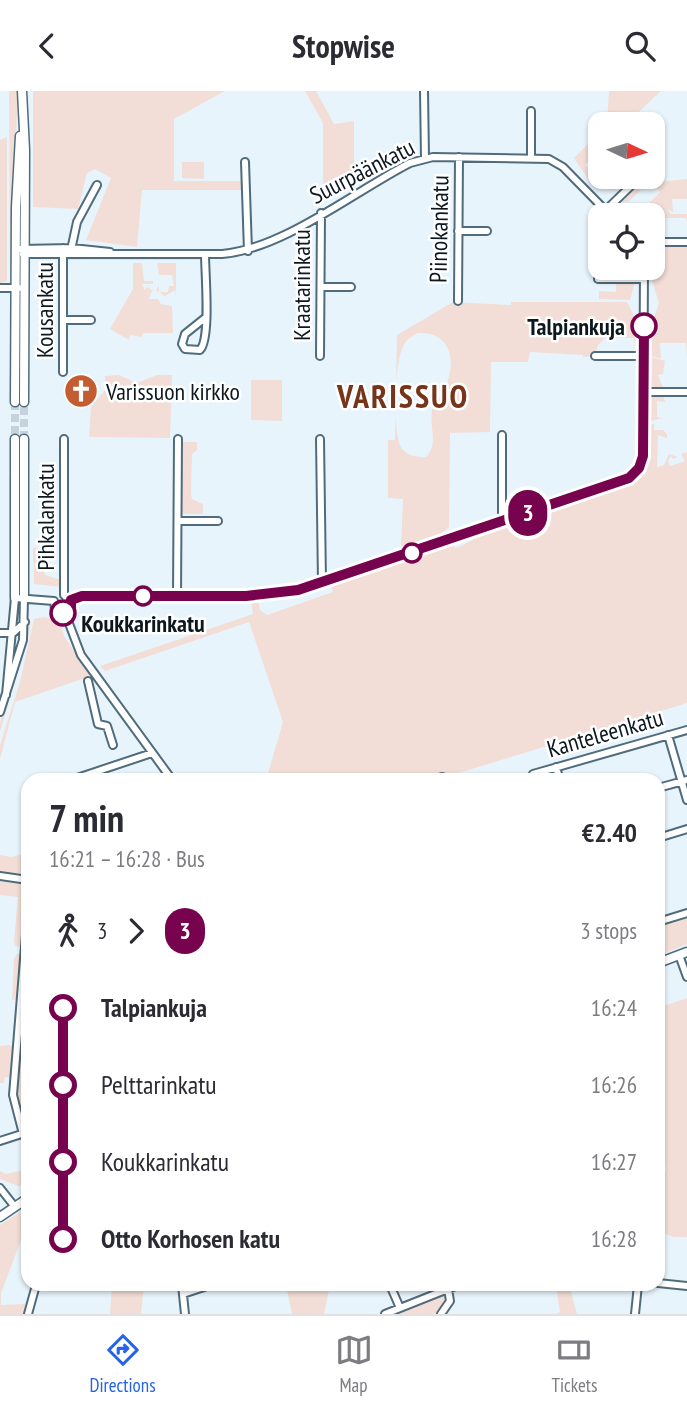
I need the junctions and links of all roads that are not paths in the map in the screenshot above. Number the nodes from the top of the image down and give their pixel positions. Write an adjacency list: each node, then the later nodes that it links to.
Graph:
1 (22, 91): 4 (main road)
2 (424, 91): 7 (street)
3 (531, 111): 6 (street)
4 (22, 125): 18 (main road); 19 (main road)
5 (459, 157): 6 (street, Suurpäänkatu); 7 (street, Suurpäänkatu); 14 (street, Piinokankatu)
6 (530, 157): 11 (street, Suurpäänkatu)
7 (425, 158): 13 (street, Suurpäänkatu)
8 (246, 162): 20 (street)
9 (97, 185): 22 (street)
10 (629, 189): 12 (street)
11 (598, 203)
12 (617, 203)
13 (321, 213): 20 (street, Suurpäänkatu); 25 (street, Kraatarinkatu)
14 (458, 231): 15 (street); 29 (street, Piinokankatu)
15 (487, 231)
16 (665, 242): 17 (street)
17 (687, 242)
18 (15, 251): 19 (street, Suurpäänkatu); 28 (main road)
19 (25, 251): 21 (street, Suurpäänkatu); 28 (main road)
20 (248, 251): 23 (street, Suurpäänkatu)
21 (62, 252): 22 (street, Suurpäänkatu); 31 (street, Kousankatu)
22 (71, 252): 23 (street, Suurpäänkatu)
23 (205, 254): 30 (street)
24 (644, 280): 35 (street)
25 (321, 287): 26 (street); 34 (street, Kraatarinkatu)
26 (351, 287)
27 (0, 288): 28 (street)
28 (20, 288): 39 (main road)
29 (458, 301)
30 (205, 318): 30 (street)
31 (63, 320): 32 (street); 36 (street, Kousankatu)
32 (91, 320)
33 (595, 355): 35 (street)
34 (320, 356)
35 (644, 356): 37 (street)
36 (63, 372)
37 (644, 392): 38 (street); 47 (street)
38 (687, 392)
39 (20, 402)
40 (502, 435): 47 (street)
41 (20, 439): 51 (main road)
42 (64, 439): 49 (street, Pihkalankatu)
43 (177, 439): 45 (street)
44 (320, 439): 48 (street)
45 (178, 521): 46 (street); 50 (street)
46 (218, 521)
47 (502, 521): 48 (street)
48 (323, 583): 50 (street)
49 (64, 595): 52 (street); 53 (street)
50 (177, 596): 52 (street)
51 (20, 598): 53 (street); 55 (street); 57 (street)
52 (71, 600): 54 (street)
53 (54, 601): 54 (street)
54 (65, 613): 65 (street)
55 (25, 622): 57 (street); 58 (street)
56 (0, 633): 57 (street)
57 (13, 633): 58 (street); 60 (street)
58 (22, 647): 60 (street)
59 (88, 681): 64 (street)
60 (6, 695): 61 (street)
61 (0, 712)
62 (687, 730): 63 (street, Kanteleenkatu)
63 (668, 735): 66 (street, Kanteleenkatu); 71 (street)
64 (113, 745)
65 (152, 753): 67 (street); 68 (street)
66 (556, 767): 69 (street, Kanteleenkatu); 70 (street)
67 (92, 773)
68 (167, 773)
69 (536, 773)
70 (558, 773)
71 (684, 781): 72 (street); 73 (street)
72 (665, 786)
73 (687, 800)
74 (687, 829): 75 (street)
75 (665, 836)
76 (0, 876): 77 (street)
77 (21, 879)
78 (687, 913): 79 (street)
79 (665, 920)
80 (683, 954): 81 (main road); 82 (street)
81 (665, 960)
82 (687, 977)
83 (21, 996): 84 (street)
84 (21, 1118)
85 (21, 1135): 86 (street)
86 (0, 1141)
87 (0, 1188): 89 (street)
88 (21, 1203): 89 (main road)
89 (15, 1207): 90 (main road)
90 (0, 1217)
91 (665, 1284): 92 (street)
92 (687, 1286)
93 (34, 1291): 102 (street)
94 (183, 1291): 100 (street)
95 (192, 1291): 100 (street)
96 (393, 1291): 101 (street)
97 (443, 1291): 101 (street)
98 (448, 1291): 105 (street)
99 (637, 1291): 106 (street)
100 (183, 1294): 103 (street)
101 (400, 1308): 104 (street)
102 (28, 1314)
103 (186, 1314)
104 (385, 1314)
105 (441, 1314)
106 (635, 1314)

